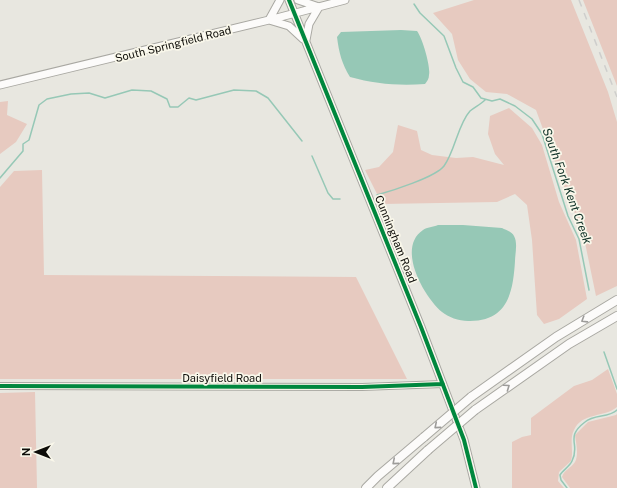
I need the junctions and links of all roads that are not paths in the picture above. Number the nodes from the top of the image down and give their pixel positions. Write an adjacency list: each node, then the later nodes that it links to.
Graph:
1 (280, 0): 7 (main road)
2 (289, 0): 6 (main road, Cunningham Road)
3 (298, 0): 5 (main road)
4 (345, 0): 5 (main road, South Springfield Road)
5 (319, 7): 6 (main road, South Springfield Road); 8 (main road)
6 (294, 14): 7 (main road, South Springfield Road); 8 (main road, Cunningham Road)
7 (269, 20): 8 (main road); 9 (main road, South Springfield Road)
8 (306, 41): 12 (main road, Cunningham Road)
9 (0, 85)
10 (617, 300): 14 (highway, one-way to 14, bridge)
11 (617, 316): 15 (highway, one-way to 11, bridge)
12 (443, 384): 13 (street, Daisyfield Road); 16 (main road, Cunningham Road)
13 (0, 386)
14 (366, 488)
15 (387, 488)
16 (476, 488)

